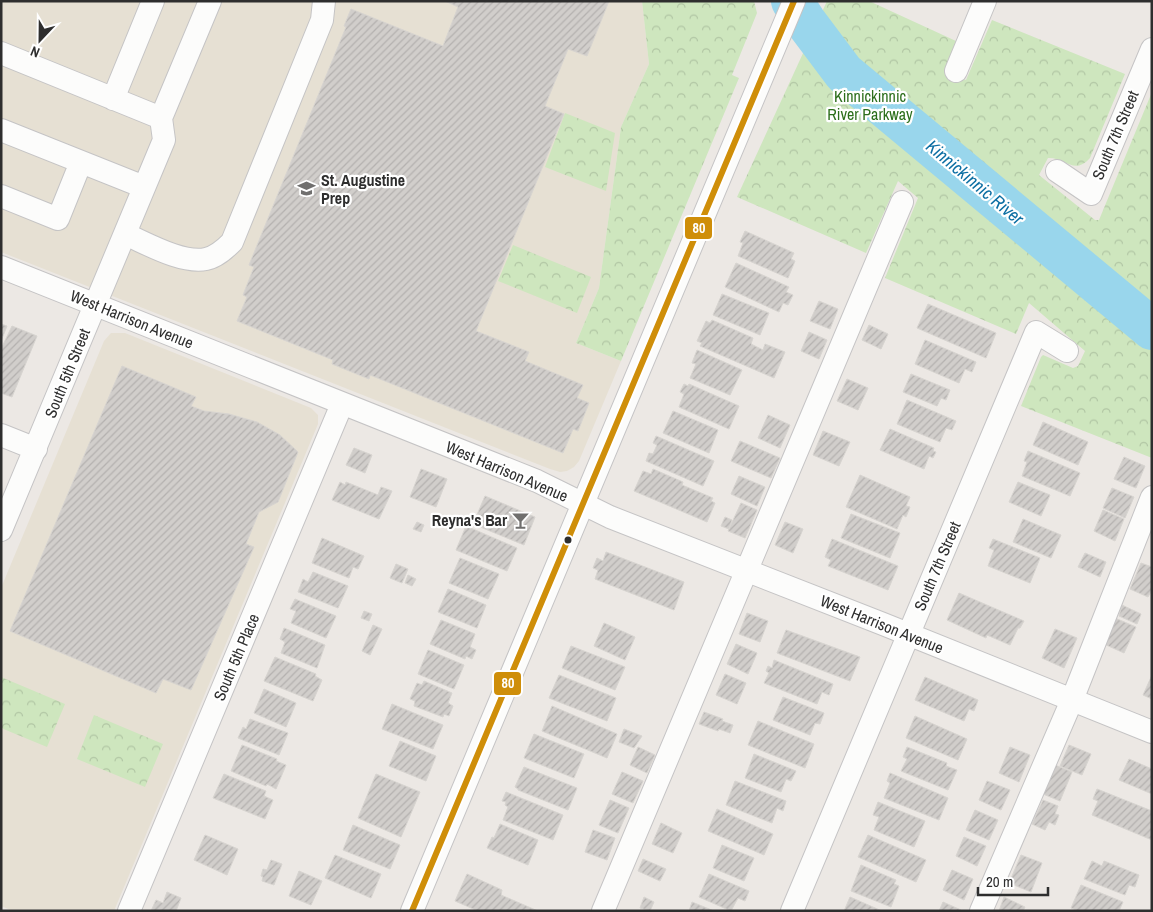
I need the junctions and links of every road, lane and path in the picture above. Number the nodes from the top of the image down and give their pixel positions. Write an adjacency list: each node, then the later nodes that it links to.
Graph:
1 (153, 1): 9 (street)
2 (210, 1): 10 (street)
3 (794, 1): 25 (street)
4 (985, 1): 8 (street)
5 (327, 2): 17 (street)
6 (1152, 49): 13 (street, South 7th Street)
7 (1, 53): 9 (street)
8 (956, 72)
9 (113, 99): 10 (street)
10 (161, 118): 14 (street, South 5th Street)
11 (1, 130): 12 (street)
12 (82, 162): 14 (street); 15 (street)
13 (1057, 171)
14 (144, 186): 17 (street, South 5th Street)
15 (1, 196)
16 (902, 202): 27 (street)
17 (124, 234): 19 (street, South 5th Street)
18 (1, 267): 19 (street, West Harrison Avenue)
19 (95, 304): 21 (street, West Harrison Avenue); 23 (street, South 5th Street)
20 (1067, 350): 28 (street, South 7th Street)
21 (342, 404): 25 (street, West Harrison Avenue); 31 (street, South 5th Place)
22 (1, 435): 23 (street)
23 (36, 449): 26 (street, South 5th Street)
24 (1152, 497): 29 (street)
25 (584, 504): 27 (street, West Harrison Avenue); 32 (street)
26 (1, 530)
27 (747, 571): 28 (street, West Harrison Avenue); 33 (street)
28 (908, 634): 29 (street, West Harrison Avenue); 34 (street, South 7th Street)
29 (1072, 700): 30 (street, West Harrison Avenue); 35 (street)
30 (1152, 732)
31 (129, 911)
32 (412, 911)
33 (603, 911)
34 (792, 911)
35 (981, 911)

